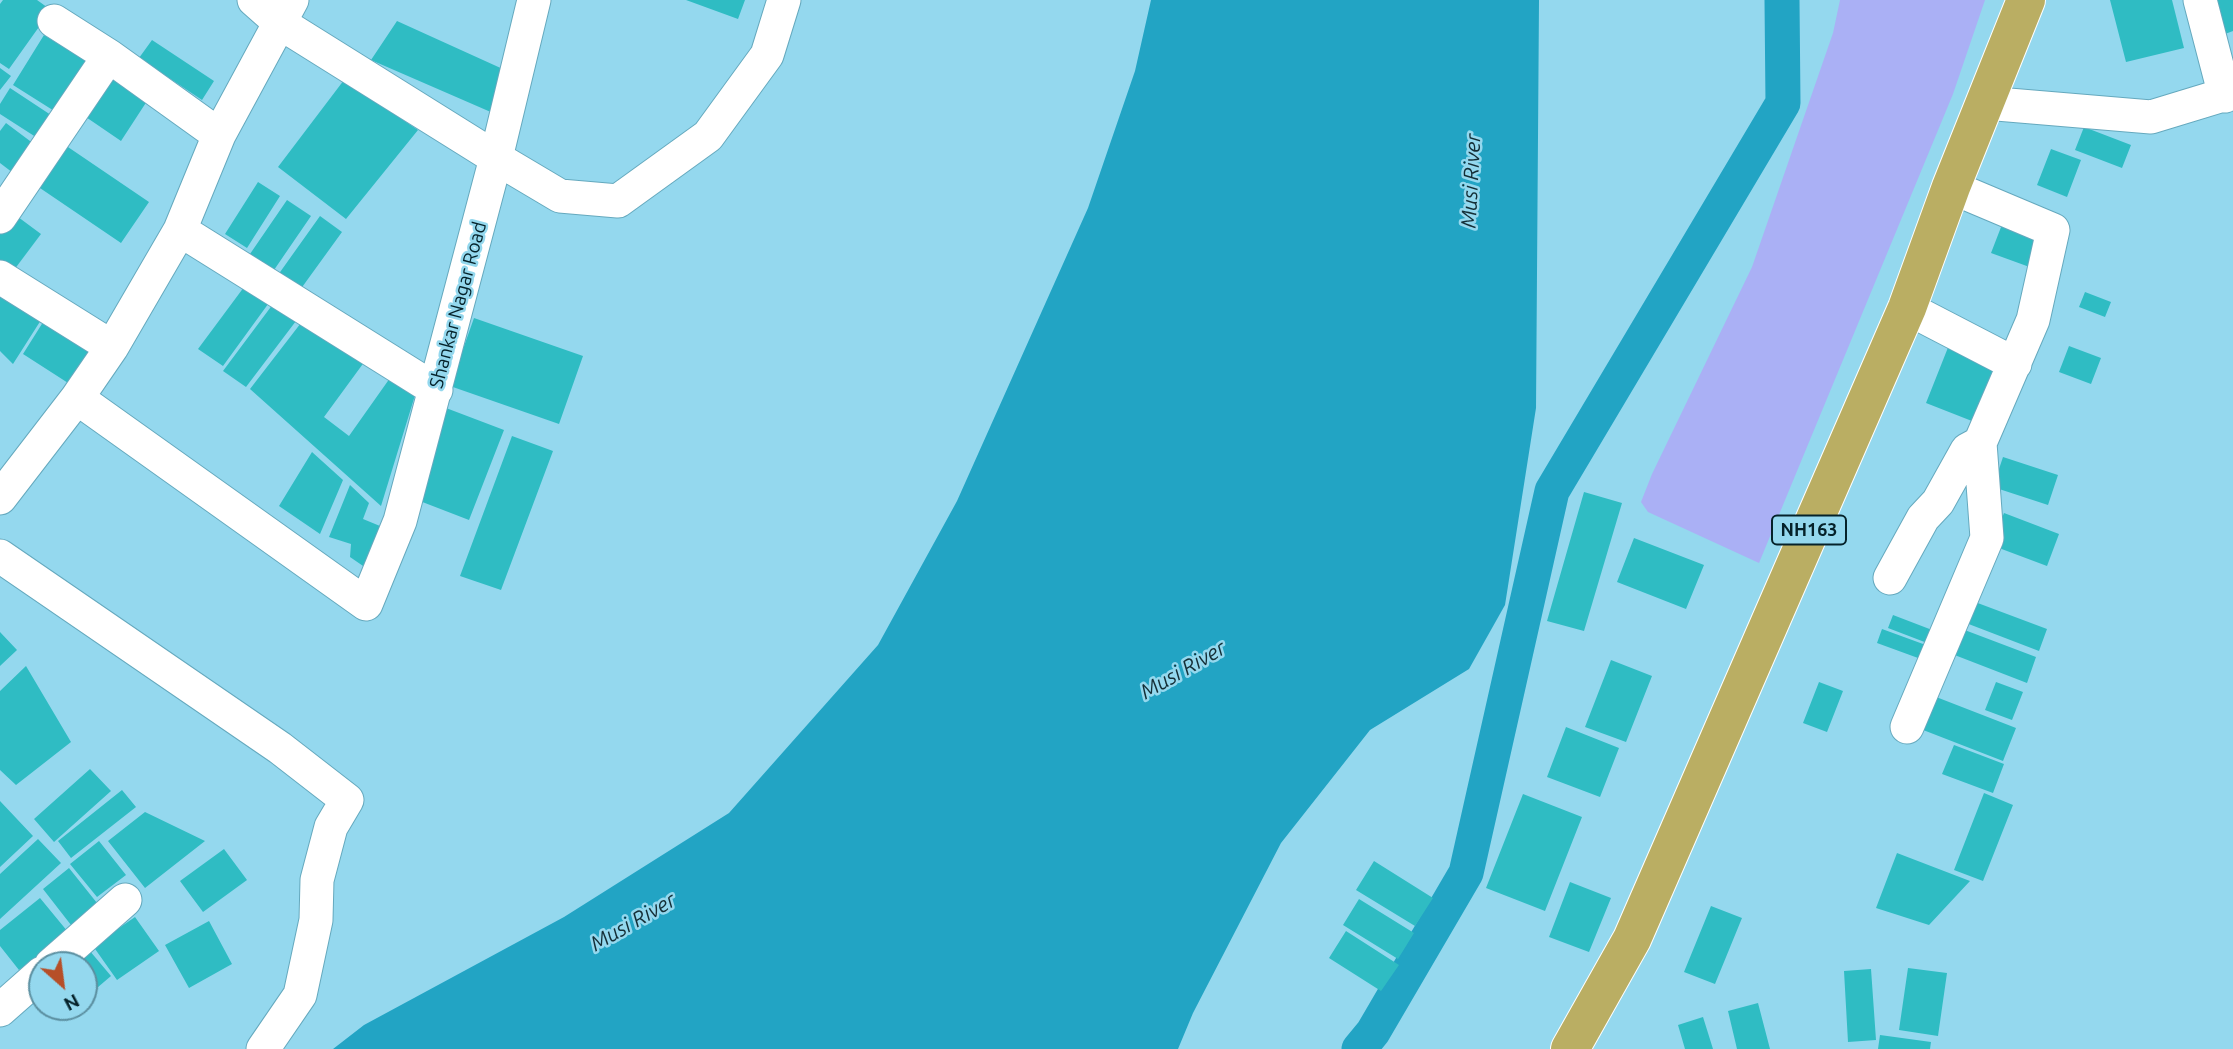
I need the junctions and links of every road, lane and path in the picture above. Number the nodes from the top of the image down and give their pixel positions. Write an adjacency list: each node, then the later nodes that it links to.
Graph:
1 (254, 0): 6 (street)
2 (534, 0): 12 (street, Shankar Nagar Road)
3 (784, 0): 12 (street)
4 (2026, 0): 10 (highway, NH163)
5 (2200, 0): 9 (street)
6 (286, 11): 11 (street); 12 (street)
7 (54, 21): 8 (street)
8 (109, 56): 11 (street); 14 (street)
9 (2229, 94): 10 (street)
10 (1985, 103): 13 (highway, NH163)
11 (219, 135): 15 (street)
12 (496, 158): 20 (street, Shankar Nagar Road)
13 (1951, 187): 17 (highway, NH163); 19 (street)
14 (0, 217)
15 (180, 230): 18 (street); 20 (street)
16 (4, 285): 18 (street)
17 (1907, 308): 19 (street); 32 (highway, NH163)
18 (112, 347): 21 (street)
19 (2015, 364): 22 (street)
20 (436, 390): 21 (street, Shankar Nagar Road)
21 (77, 398): 23 (street)
22 (1980, 443): 25 (street); 26 (street)
23 (0, 499)
24 (0, 555): 31 (street)
25 (1890, 578)
26 (1907, 727)
27 (125, 900): 28 (street)
28 (67, 951)
29 (28, 981): 30 (street)
30 (4, 996)
31 (263, 1049)
32 (1570, 1049)

